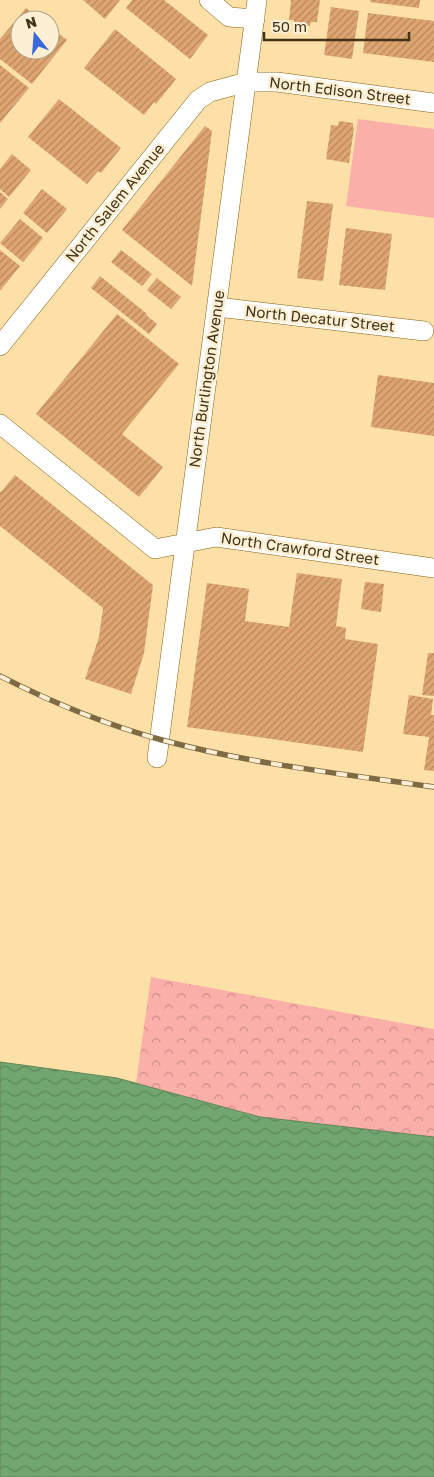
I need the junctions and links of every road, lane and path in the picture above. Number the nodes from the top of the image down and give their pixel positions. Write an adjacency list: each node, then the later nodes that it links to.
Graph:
1 (209, 0): 3 (street)
2 (258, 0): 3 (street, North Burlington Avenue)
3 (255, 19): 4 (street, North Burlington Avenue)
4 (247, 82): 5 (street, North Edison Street); 6 (street, North Burlington Avenue); 8 (street, North Salem Avenue)
5 (434, 103)
6 (217, 307): 7 (street, North Decatur Street); 10 (street, North Burlington Avenue)
7 (424, 331)
8 (0, 346)
9 (0, 424): 10 (street, North Crawford Street)
10 (186, 543): 11 (street, North Crawford Street); 12 (street, North Burlington Avenue)
11 (434, 568)
12 (157, 758)

